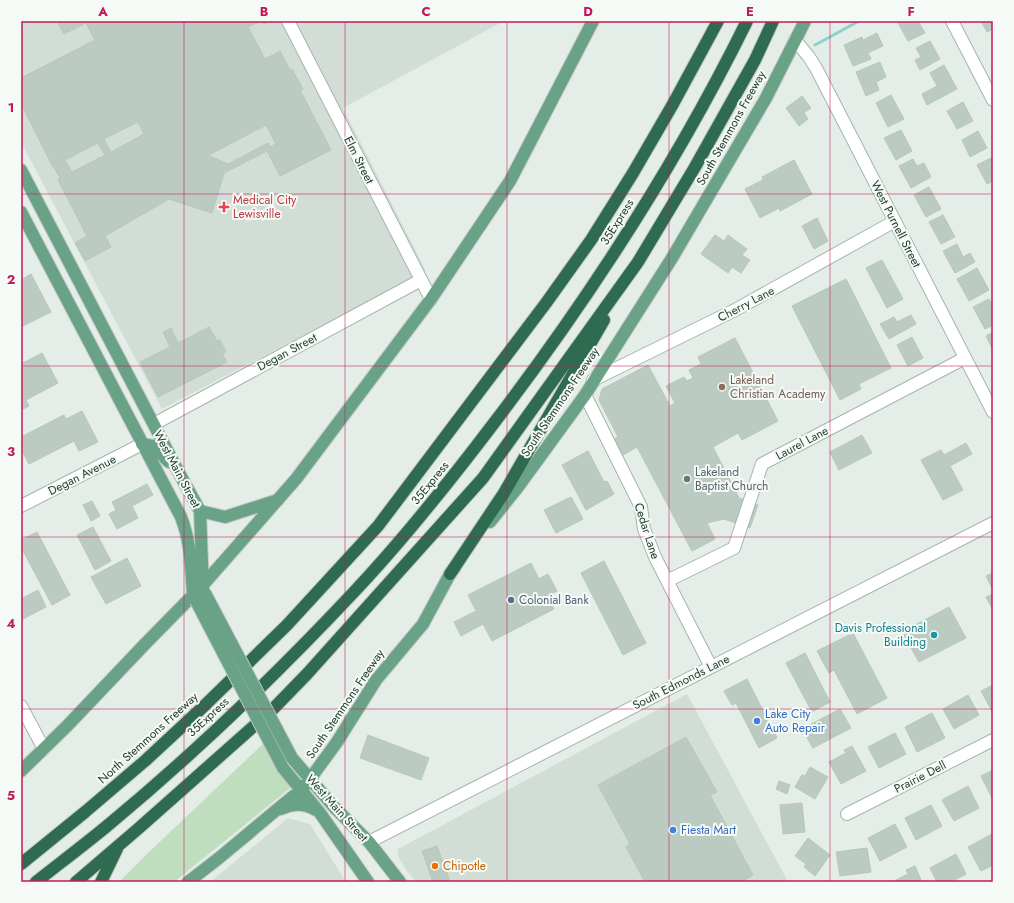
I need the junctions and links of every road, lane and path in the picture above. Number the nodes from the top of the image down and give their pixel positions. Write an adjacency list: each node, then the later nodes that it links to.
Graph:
1 (288, 21): 14 (street, Elm Street)
2 (593, 21): 15 (main road)
3 (718, 21): 42 (highway, North Stemmons Freeway)
4 (747, 21): 43 (highway, 35Express)
5 (773, 21): 13 (highway, South Stemmons Freeway)
6 (805, 21): 8 (main road, South Stemmons Freeway)
7 (952, 21): 9 (street)
8 (795, 40): 12 (street, West Purnell Street); 17 (main road, South Stemmons Freeway)
9 (993, 100)
10 (21, 170): 20 (main road, West Main Street)
11 (21, 212): 21 (main road, West Main Street)
12 (895, 221): 16 (street, West Purnell Street); 17 (street, Cherry Lane)
13 (638, 262): 27 (highway); 41 (highway, South Stemmons Freeway)
14 (421, 280): 15 (street, Elm Street); 20 (street, Degan Street)
15 (431, 299): 23 (main road)
16 (965, 358): 19 (street, West Purnell Street); 28 (street, Laurel Lane)
17 (593, 380): 18 (main road, South Stemmons Freeway)
18 (585, 395): 27 (main road, South Stemmons Freeway); 28 (street, Cedar Lane)
19 (993, 412)
20 (154, 424): 22 (main road, West Main Street)
21 (142, 444): 22 (main road); 24 (street, Degan Avenue); 29 (main road, West Main Street)
22 (178, 471): 25 (main road, West Main Street)
23 (280, 499): 25 (main road); 29 (main road)
24 (21, 506)
25 (200, 511): 29 (main road, West Main Street)
26 (993, 523): 30 (street, South Edmonds Lane)
27 (450, 574): 35 (main road, South Stemmons Freeway)
28 (667, 581): 30 (street, Cedar Lane)
29 (199, 594): 33 (main road); 35 (main road, West Main Street, bridge); 36 (main road, West Main Street, bridge)
30 (711, 667): 40 (street, South Edmonds Lane)
31 (21, 706): 33 (street)
32 (993, 740): 39 (street, Prairie Dell)
33 (44, 749): 34 (main road)
34 (21, 771)
35 (310, 779): 36 (main road); 40 (main road, West Main Street)
36 (301, 790): 37 (main road); 38 (main road, West Main Street)
37 (274, 812): 38 (main road); 46 (main road)
38 (320, 813): 47 (main road, West Main Street)
39 (847, 814)
40 (369, 842): 48 (main road, West Main Street)
41 (120, 844): 44 (highway); 45 (highway)
42 (21, 864)
43 (36, 882)
44 (76, 882)
45 (101, 882)
46 (188, 882)
47 (368, 882)
48 (400, 882)

